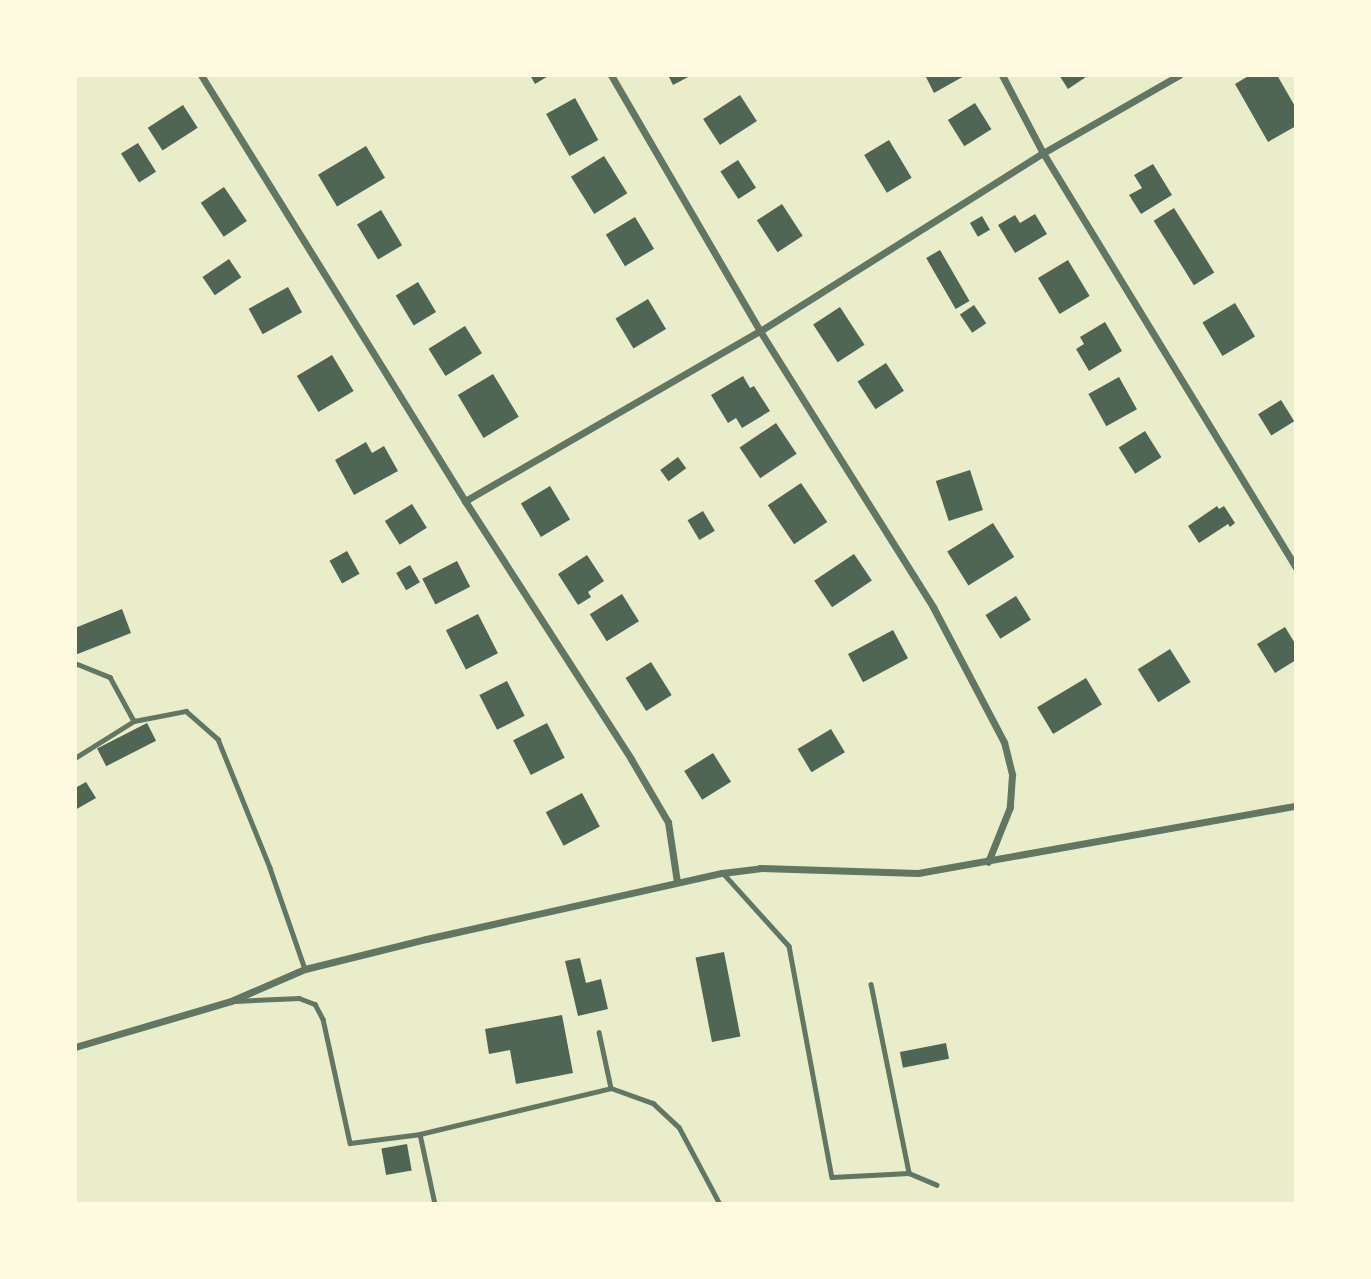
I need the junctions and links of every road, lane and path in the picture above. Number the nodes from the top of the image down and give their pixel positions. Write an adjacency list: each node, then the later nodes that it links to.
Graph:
1 (201, 75): 7 (street)
2 (611, 75): 6 (street)
3 (1002, 75): 5 (street)
4 (1179, 75): 5 (street)
5 (1043, 153): 6 (street); 8 (street)
6 (760, 331): 7 (street); 13 (street)
7 (465, 501): 15 (street)
8 (1296, 568)
9 (75, 663): 10 (lane)
10 (134, 721): 11 (lane); 16 (lane)
11 (75, 758)
12 (1296, 806): 13 (street)
13 (988, 863): 14 (street)
14 (722, 873): 15 (street); 23 (lane)
15 (677, 882): 16 (street)
16 (305, 969): 18 (street)
17 (871, 984): 23 (lane)
18 (231, 1001): 20 (street); 22 (lane)
19 (599, 1032): 21 (lane)
20 (75, 1047)
21 (611, 1088): 22 (lane); 26 (lane)
22 (420, 1134): 25 (lane)
23 (909, 1173): 24 (lane)
24 (937, 1185)
25 (435, 1204)
26 (720, 1204)

